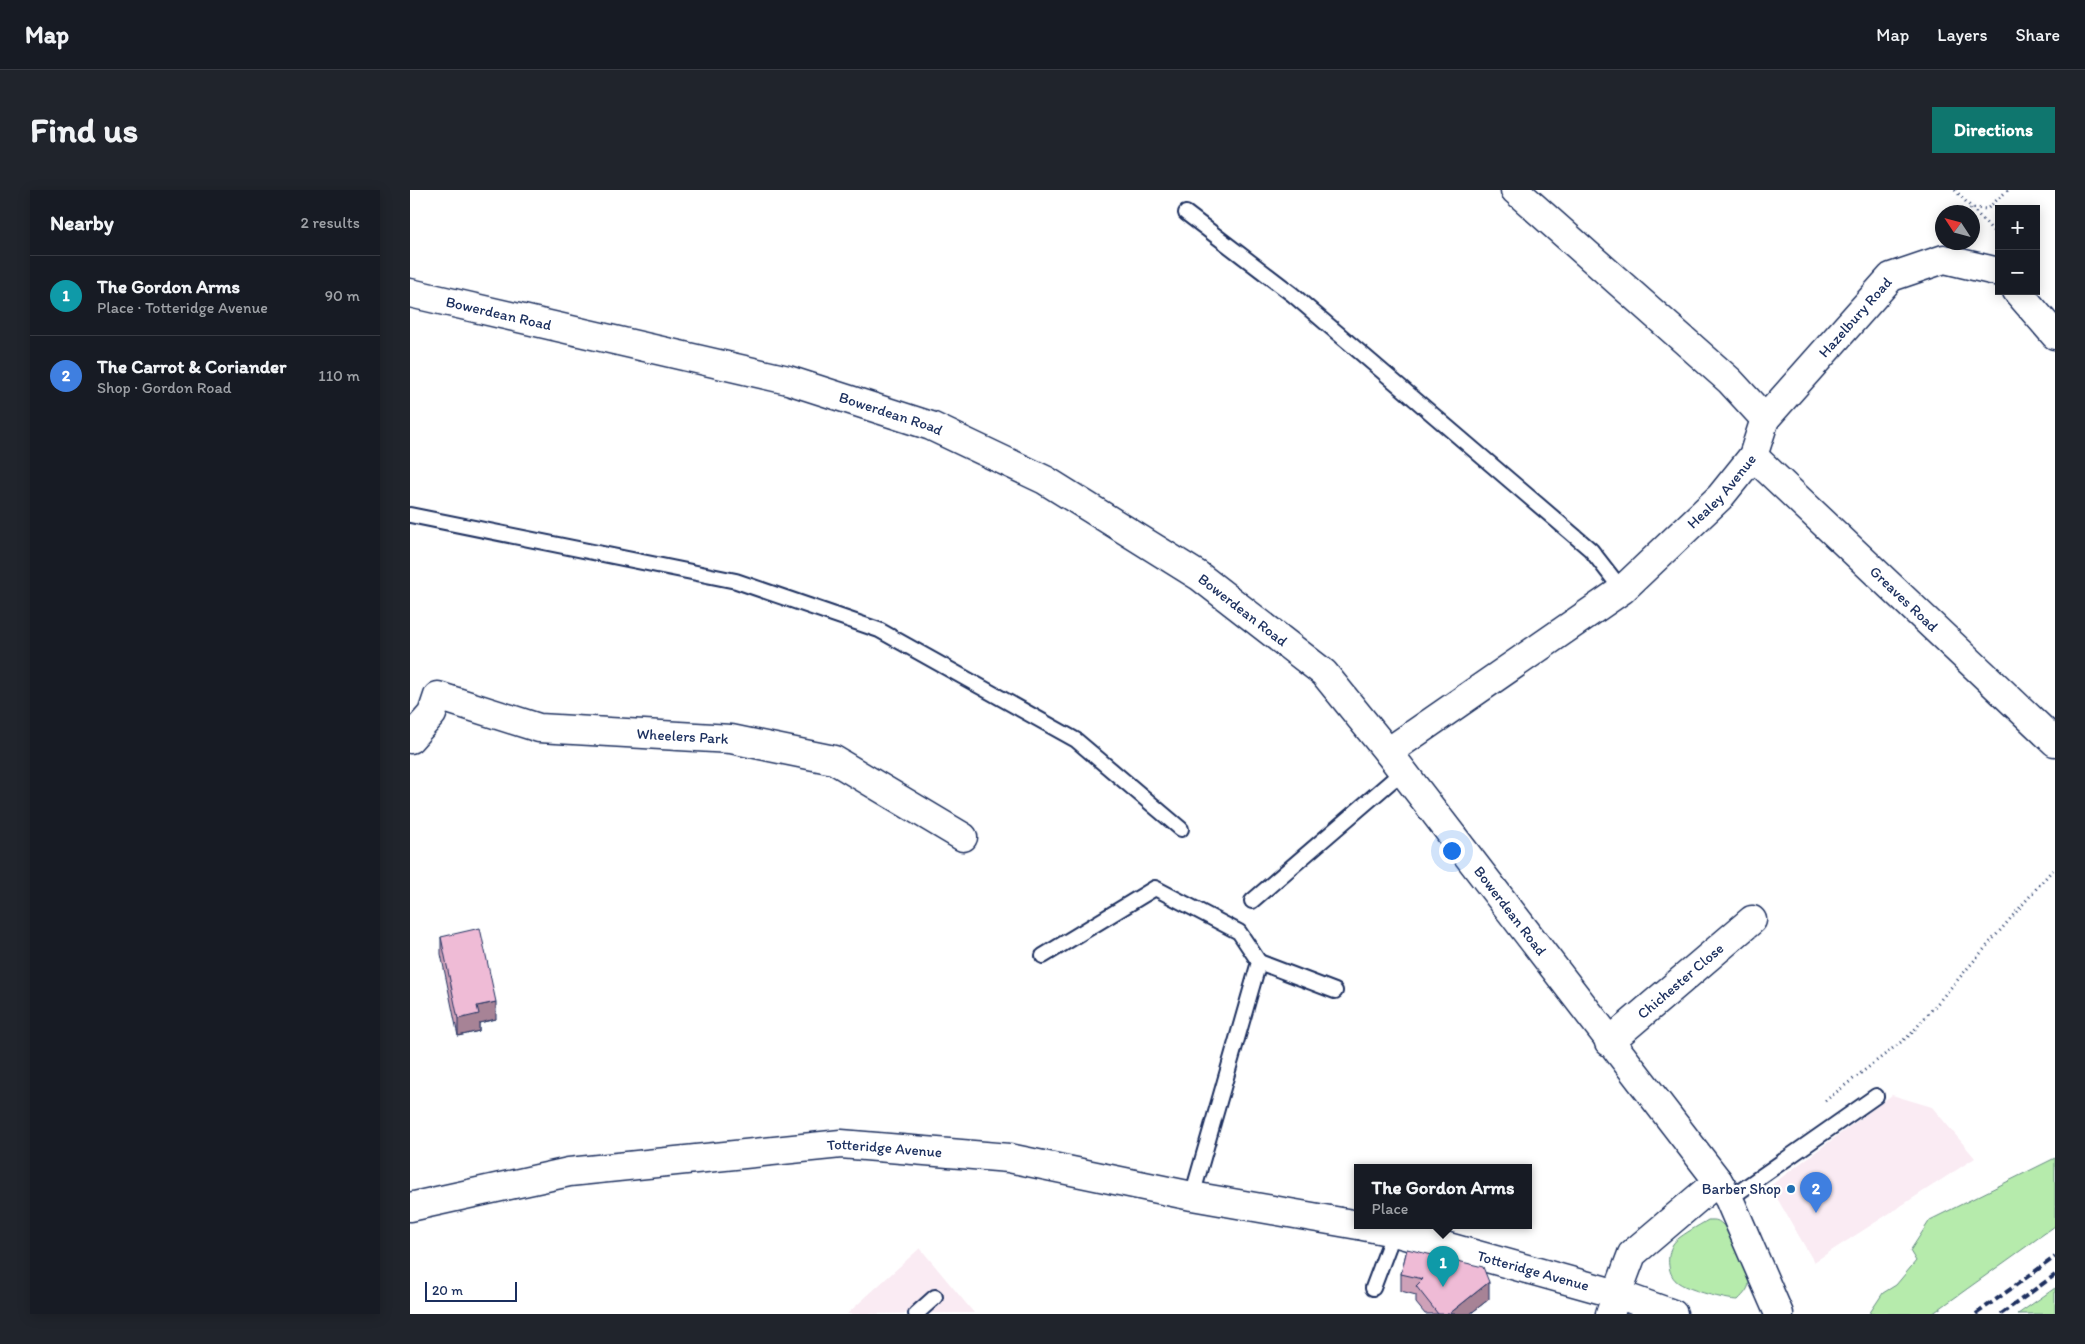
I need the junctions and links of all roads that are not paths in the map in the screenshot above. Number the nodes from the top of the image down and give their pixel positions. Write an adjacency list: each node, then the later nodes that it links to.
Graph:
1 (1515, 190): 7 (street)
2 (1186, 213): 10 (lane)
3 (1995, 271): 7 (street, Hazelbury Road)
4 (410, 292): 13 (street, Bowerdean Road)
5 (2020, 295): 6 (street)
6 (2055, 335)
7 (1765, 419): 8 (street, Healey Avenue)
8 (1753, 456): 10 (street, Healey Avenue); 12 (street, Greaves Road)
9 (410, 515): 14 (lane)
10 (1622, 590): 13 (street, Healey Avenue)
11 (410, 739): 15 (street, Wheelers Park)
12 (2055, 742)
13 (1395, 762): 16 (lane); 21 (street, Bowerdean Road)
14 (1181, 829)
15 (964, 837)
16 (1252, 901)
17 (1752, 920): 21 (street, Chichester Close)
18 (1043, 956): 19 (lane)
19 (1259, 962): 20 (lane); 24 (lane)
20 (1335, 991)
21 (1609, 1042): 23 (street, Bowerdean Road)
22 (1876, 1096): 23 (lane)
23 (1724, 1190): 31 (street); 34 (street, Bowerdean Road)
24 (1192, 1196): 25 (street, Totteridge Avenue); 26 (street, Totteridge Avenue)
25 (410, 1207)
26 (1354, 1224)
27 (1378, 1229): 28 (street, Totteridge Avenue)
28 (1394, 1232): 29 (lane); 31 (street, Totteridge Avenue)
29 (1373, 1288)
30 (935, 1297): 32 (lane)
31 (1613, 1304): 33 (street, Totteridge Avenue)
32 (916, 1314)
33 (1673, 1314)
34 (1779, 1314)

